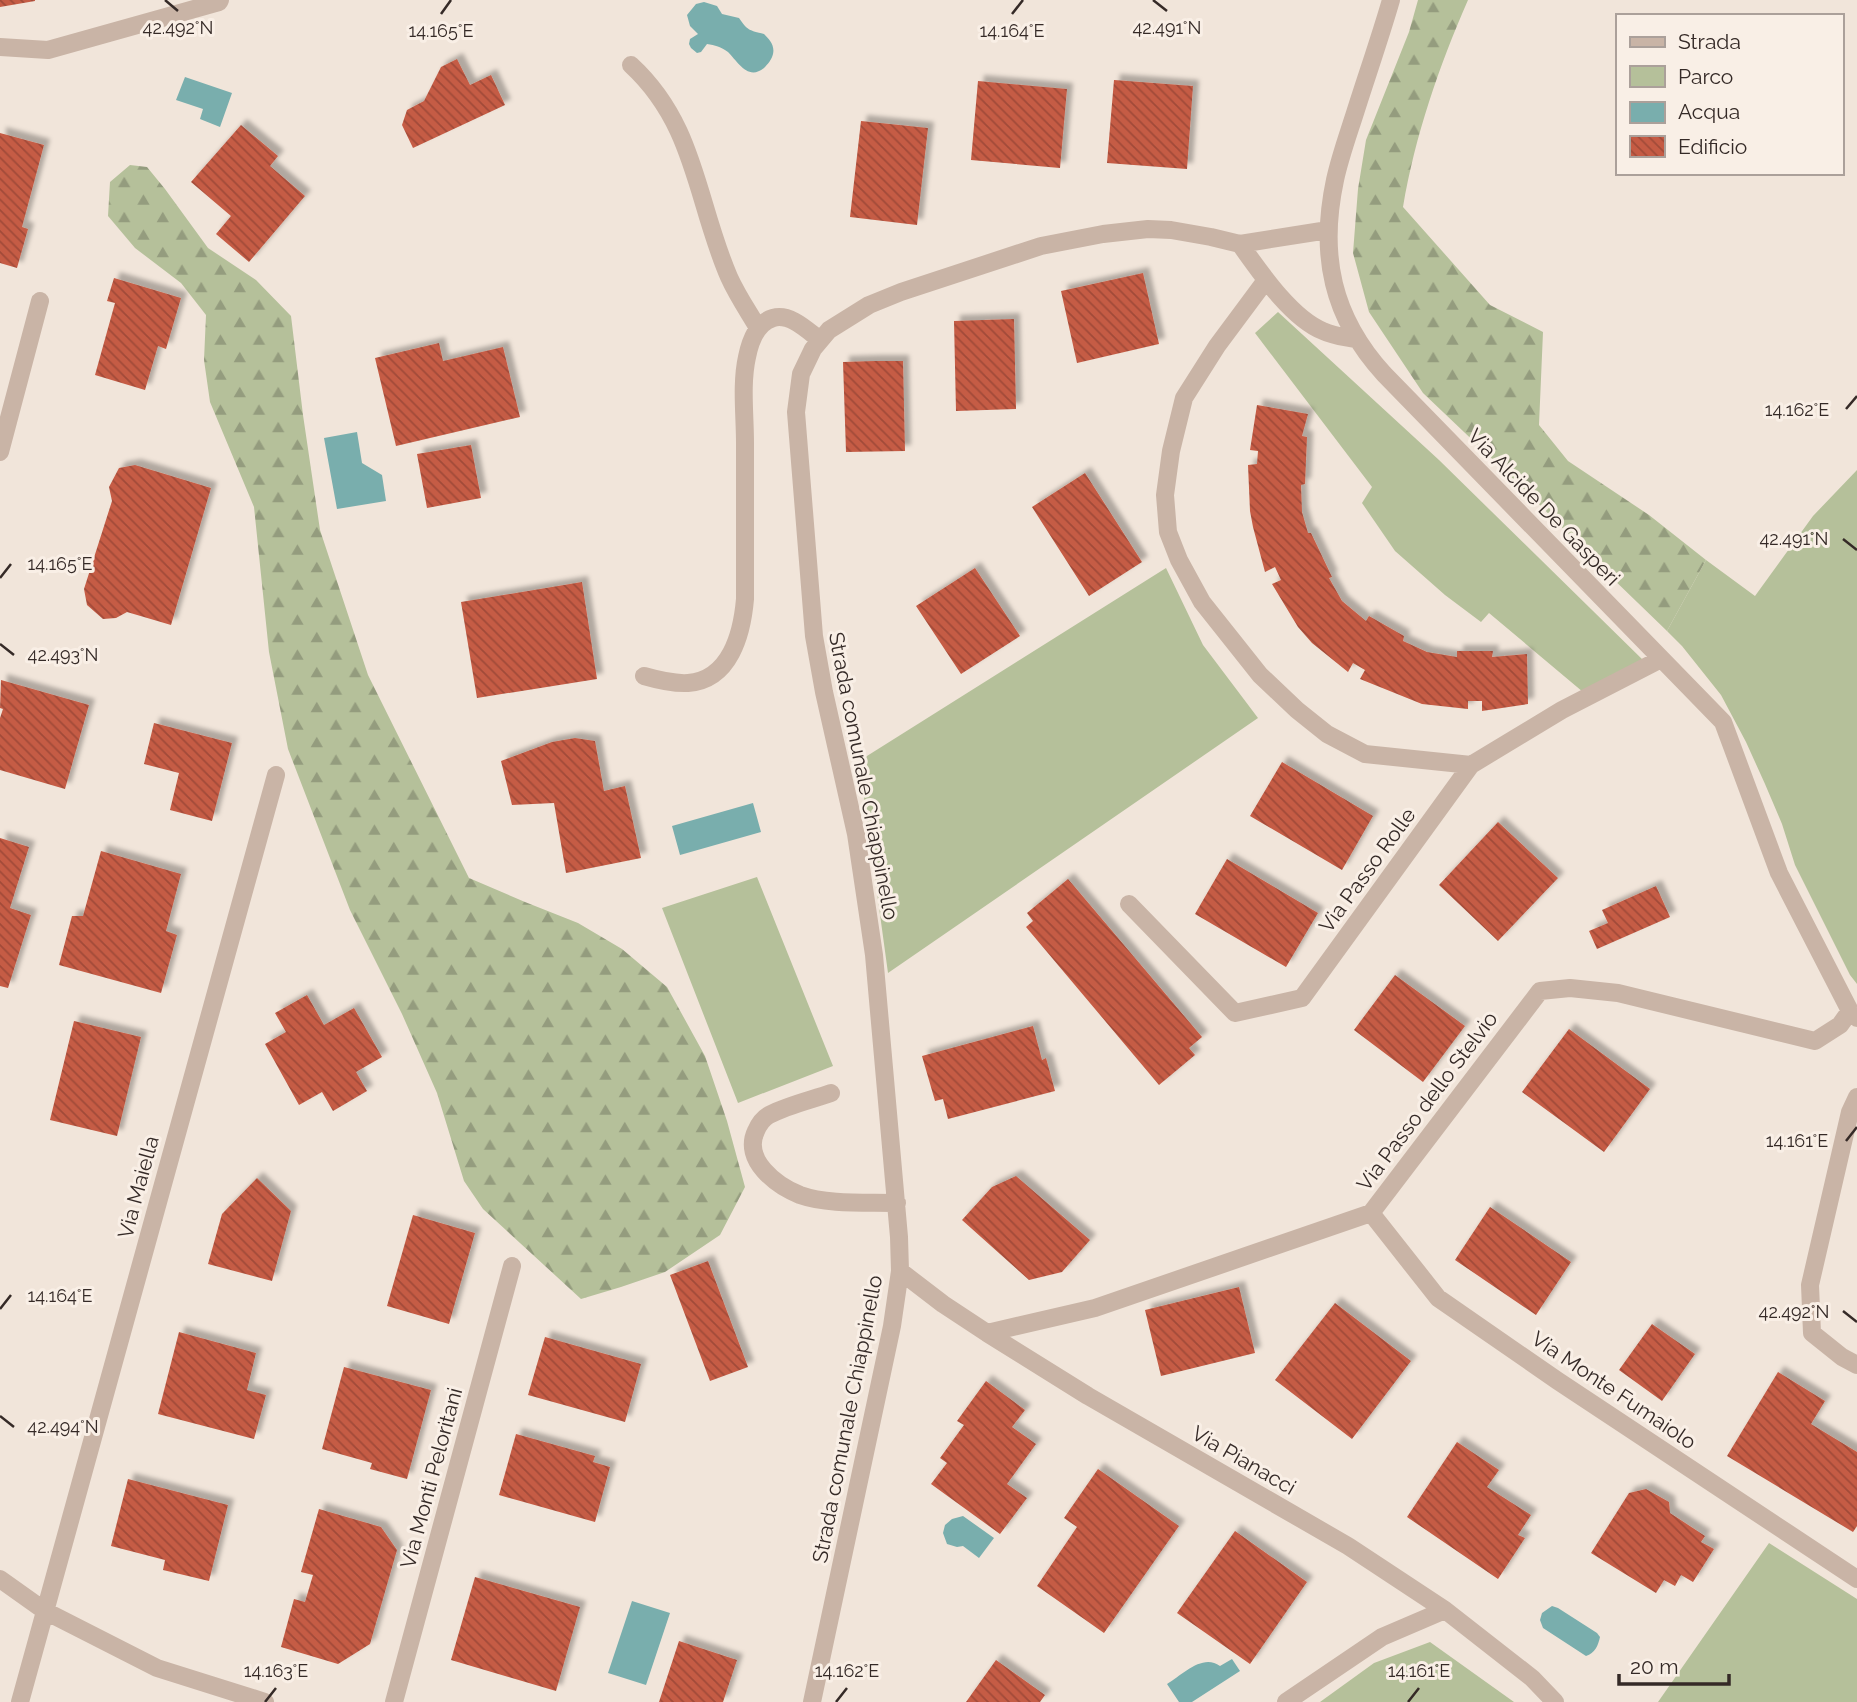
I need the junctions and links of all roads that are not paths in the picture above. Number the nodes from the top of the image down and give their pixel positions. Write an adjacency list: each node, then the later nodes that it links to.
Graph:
1 (220, 0): 3 (street)
2 (1391, 0): 5 (street, Via Alcide De Gasperi)
3 (0, 47)
4 (631, 65): 9 (street)
5 (1328, 230): 6 (street, Strada comunale Chiappinello); 10 (street, Via Alcide De Gasperi)
6 (1240, 244): 7 (street); 11 (street, Strada comunale Chiappinello)
7 (1266, 280): 10 (street); 15 (street)
8 (40, 301): 12 (street)
9 (758, 328): 11 (street); 14 (street)
10 (1356, 339): 13 (street, Via Alcide De Gasperi)
11 (820, 340): 21 (street, Strada comunale Chiappinello)
12 (0, 452)
13 (1661, 659): 15 (street, Via Passo Rolle); 18 (street, Via Alcide De Gasperi)
14 (644, 676)
15 (1471, 765): 17 (street, Via Passo Rolle)
16 (276, 775): 30 (street, Via Maiella)
17 (1129, 904)
18 (1854, 1014): 22 (street, Via Passo dello Stelvio)
19 (831, 1093): 21 (street)
20 (1857, 1097): 26 (street)
21 (897, 1203): 24 (street, Strada comunale Chiappinello)
22 (1371, 1213): 25 (street, Via Passo dello Stelvio); 28 (street, Via Monte Fumaiolo)
23 (512, 1266): 33 (street, Via Monti Peloritani)
24 (900, 1271): 25 (street, Via Pianacci); 34 (street, Strada comunale Chiappinello)
25 (987, 1333): 29 (street, Via Pianacci)
26 (1857, 1365)
27 (0, 1579): 30 (street)
28 (1857, 1579)
29 (1446, 1610): 35 (street); 36 (street, Via Pianacci)
30 (45, 1611): 31 (street, Via Maiella); 32 (street)
31 (20, 1702)
32 (265, 1702)
33 (394, 1702)
34 (812, 1702)
35 (1286, 1702)
36 (1555, 1702)

